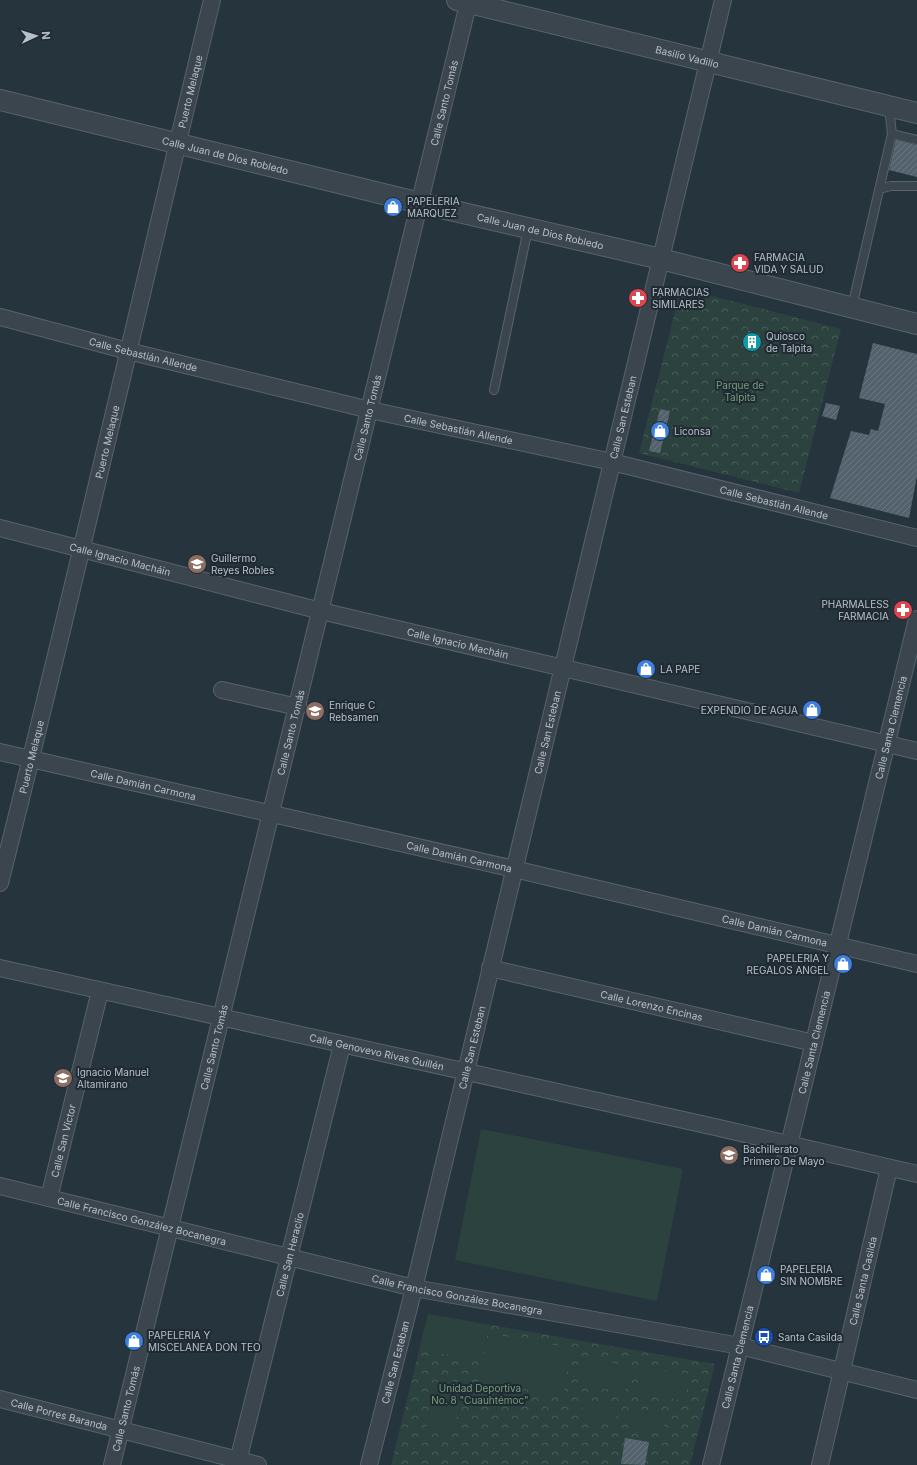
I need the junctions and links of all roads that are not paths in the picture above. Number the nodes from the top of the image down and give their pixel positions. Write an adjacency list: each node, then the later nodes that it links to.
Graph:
1 (212, 0): 10 (street, Puerto Melaque)
2 (723, 0): 4 (street, Calle San Esteban)
3 (465, 1): 4 (street, Basilio Vadillo); 13 (street, Calle Santo Tomás)
4 (708, 62): 6 (street, Basilio Vadillo); 15 (street, Calle San Esteban)
5 (0, 100): 10 (street, Calle Juan de Dios Robledo)
6 (889, 106): 7 (street, Basilio Vadillo); 8 (lane)
7 (917, 113)
8 (892, 134): 9 (lane); 12 (lane)
9 (917, 140)
10 (178, 143): 13 (street, Calle Juan de Dios Robledo); 19 (street, Puerto Melaque)
11 (917, 186): 12 (lane)
12 (879, 189): 16 (lane)
13 (420, 203): 14 (street, Calle Juan de Dios Robledo); 21 (street, Calle Santo Tomás)
14 (528, 228): 15 (street, Calle Juan de Dios Robledo); 20 (lane)
15 (661, 259): 16 (street, Calle Juan de Dios Robledo); 22 (street, Calle San Esteban)
16 (852, 307): 18 (street, Calle Juan de Dios Robledo)
17 (0, 317): 19 (street, Calle Sebastián Allende)
18 (917, 324)
19 (128, 351): 21 (street, Calle Sebastián Allende); 25 (street, Puerto Melaque)
20 (494, 390)
21 (370, 410): 22 (street, Calle Sebastián Allende); 26 (street, Calle Santo Tomás)
22 (612, 462): 24 (street, Calle Sebastián Allende); 28 (street, Calle San Esteban)
23 (0, 528): 25 (street, Calle Ignacio Macháin)
24 (917, 538)
25 (83, 548): 26 (street, Calle Ignacio Macháin); 34 (street, Puerto Melaque)
26 (321, 611): 28 (street, Calle Ignacio Macháin); 30 (street, Calle Santo Tomás)
27 (917, 619): 31 (street, Calle Santa Clemencia)
28 (563, 669): 31 (street, Calle Ignacio Macháin); 36 (street, Calle San Esteban)
29 (222, 690): 30 (street)
30 (298, 707): 35 (street, Calle Santo Tomás)
31 (886, 744): 32 (street, Calle Ignacio Macháin); 38 (street, Calle Santa Clemencia)
32 (917, 751)
33 (0, 752): 34 (street, Calle Damián Carmona)
34 (31, 760): 35 (street, Calle Damián Carmona); 37 (street, Puerto Melaque)
35 (272, 813): 36 (street, Calle Damián Carmona); 43 (street, Calle Santo Tomás)
36 (514, 869): 38 (street, Calle Damián Carmona); 41 (street, Calle San Esteban)
37 (0, 883)
38 (838, 944): 39 (street, Calle Damián Carmona); 44 (street, Calle Santa Clemencia)
39 (917, 964)
40 (0, 968): 42 (street, Calle Genovevo Rivas Guillén)
41 (490, 968): 44 (street, Calle Lorenzo Encinas); 46 (street, Calle San Esteban)
42 (100, 991): 43 (street, Calle Genovevo Rivas Guillén); 51 (street, Calle San Víctor)
43 (222, 1018): 45 (street, Calle Genovevo Rivas Guillén); 52 (street, Calle Santo Tomás)
44 (814, 1043): 47 (street, Calle Santa Clemencia)
45 (342, 1045): 46 (street, Calle Genovevo Rivas Guillén); 53 (street, Calle San Heraclio)
46 (465, 1071): 47 (street, Calle Genovevo Rivas Guillén); 54 (street, Calle San Esteban)
47 (789, 1144): 48 (street, Calle Genovevo Rivas Guillén); 55 (street, Calle Santa Clemencia)
48 (889, 1168): 49 (street, Calle Genovevo Rivas Guillén); 56 (street, Calle Santa Casilda)
49 (917, 1174)
50 (0, 1186): 51 (street, Calle Francisco González Bocanegra)
51 (49, 1198): 52 (street, Calle Francisco González Bocanegra)
52 (170, 1228): 53 (street, Calle Francisco González Bocanegra); 59 (street, Calle Santo Tomás)
53 (289, 1258): 54 (street, Calle Francisco González Bocanegra); 60 (street, Calle San Heraclio)
54 (414, 1288): 55 (street, Calle Francisco González Bocanegra); 63 (street, Calle San Esteban)
55 (740, 1346): 56 (street, Calle Francisco González Bocanegra); 64 (street, Calle Santa Clemencia)
56 (842, 1371): 57 (street, Calle Francisco González Bocanegra); 65 (street, Calle Santa Casilda)
57 (917, 1390)
58 (0, 1399): 59 (street, Calle Porres Baranda)
59 (121, 1430): 60 (street, Calle Porres Baranda); 61 (street, Calle Santo Tomás)
60 (238, 1462): 62 (street, Calle Porres Baranda)
61 (112, 1465)
62 (258, 1465)
63 (369, 1465)
64 (710, 1465)
65 (820, 1465)

